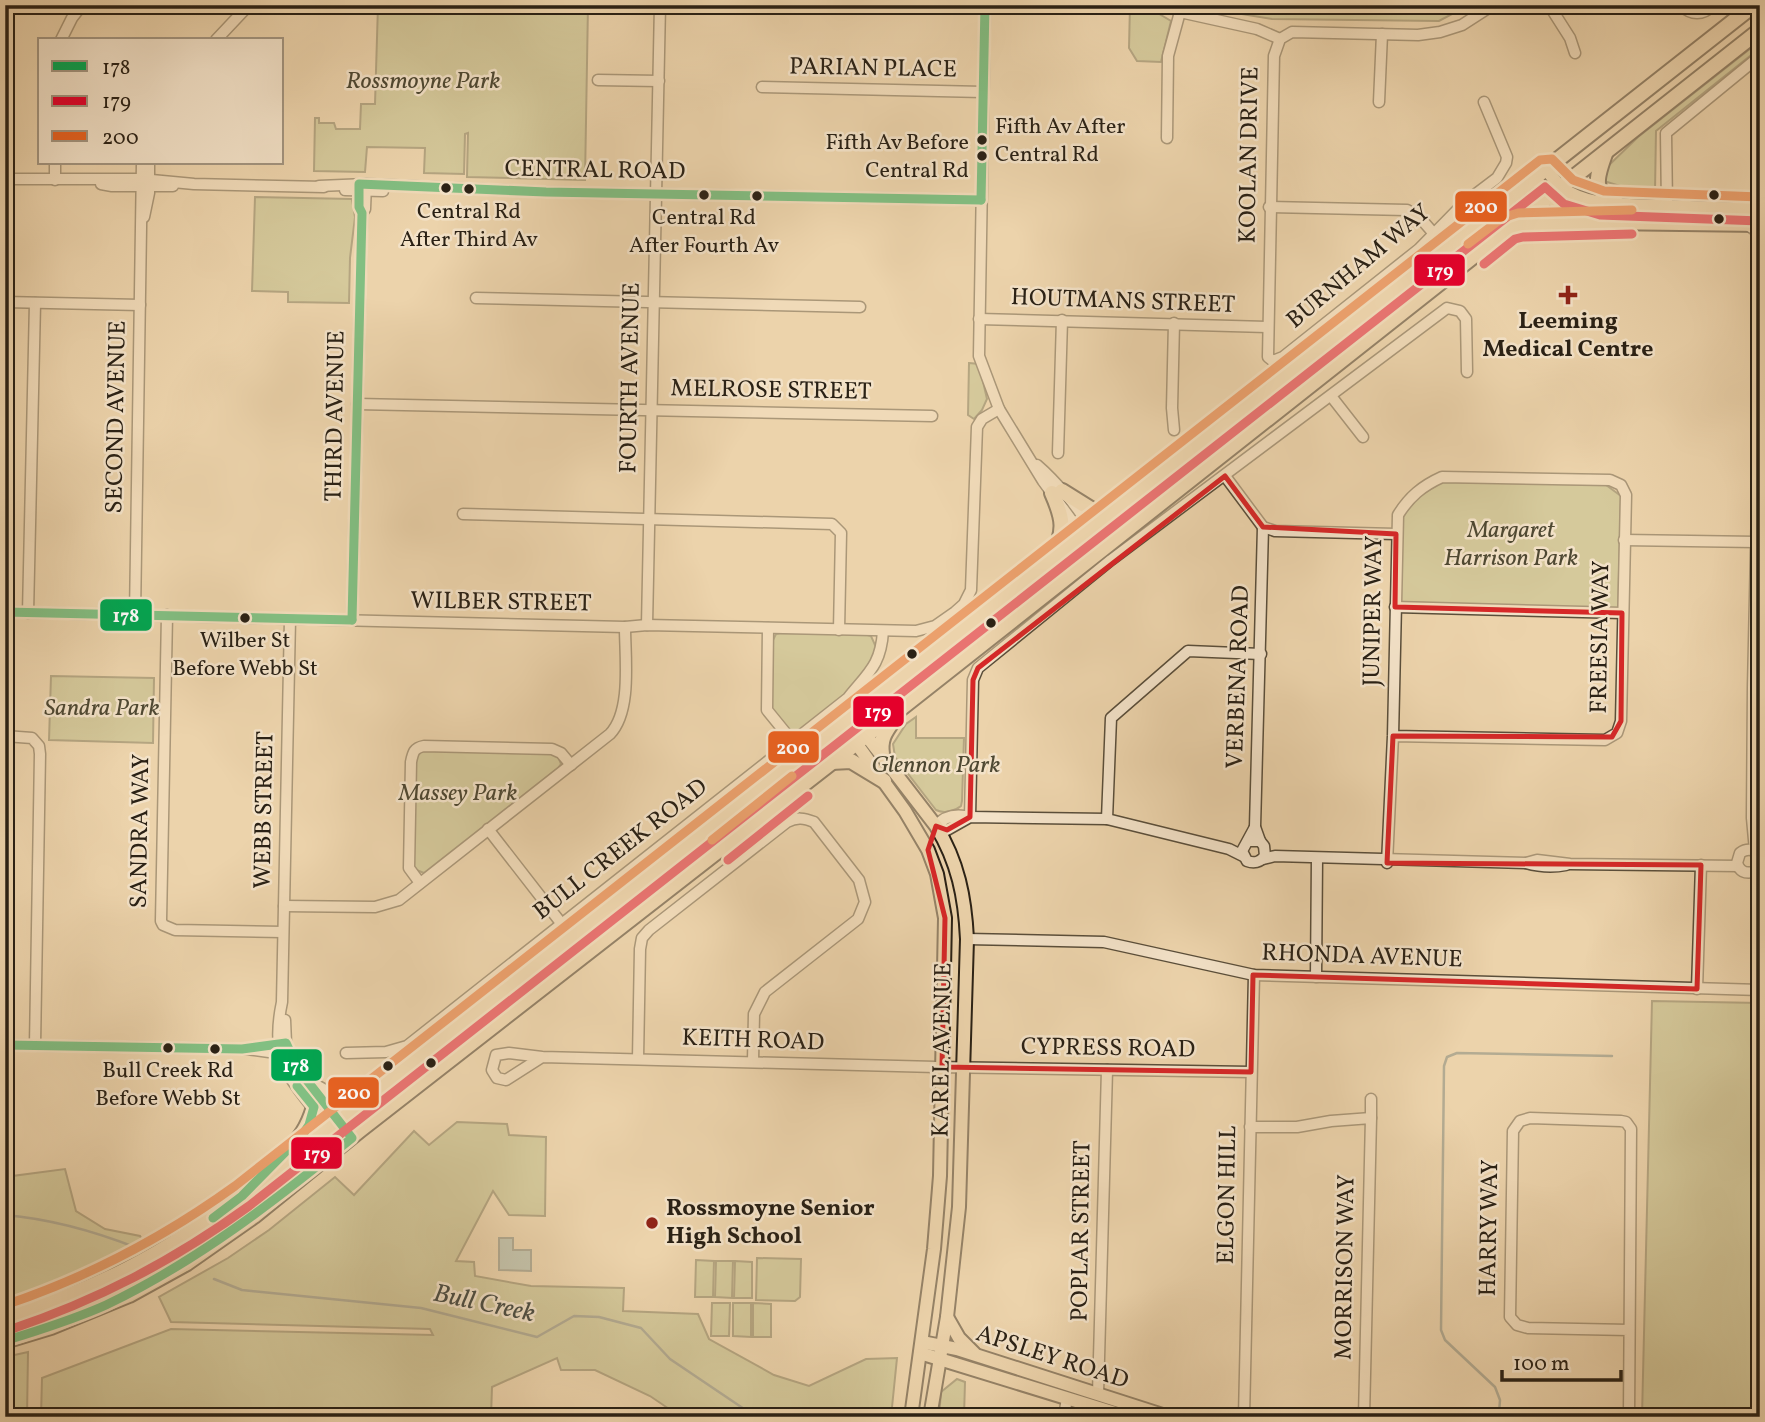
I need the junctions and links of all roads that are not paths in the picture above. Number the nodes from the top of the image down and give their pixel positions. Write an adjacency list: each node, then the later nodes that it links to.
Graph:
1 (82, 5): 14 (street)
2 (249, 5): 15 (street)
3 (660, 5): 20 (street, FOURTH AVENUE)
4 (985, 5): 22 (street)
5 (1167, 5): 11 (street)
6 (1493, 5): 13 (street, KOOLAN DRIVE)
7 (1549, 5): 17 (street)
8 (1680, 5): 9 (street)
9 (1714, 5)
10 (1754, 5): 30 (highway)
11 (1180, 12): 16 (street); 25 (street)
12 (1760, 30): 26 (highway)
13 (1382, 34): 16 (street, KOOLAN DRIVE); 23 (street)
14 (62, 38)
15 (218, 38)
16 (1280, 39): 39 (street, KOOLAN DRIVE)
17 (1575, 53)
18 (1760, 56): 40 (street)
19 (598, 80): 20 (street)
20 (659, 81): 36 (street, FOURTH AVENUE)
21 (762, 87): 22 (street, PARIAN PLACE)
22 (983, 92): 37 (street)
23 (1379, 102)
24 (1484, 102): 46 (street, BURNHAM WAY)
25 (1167, 138)
26 (1605, 152): 35 (highway); 38 (highway)
27 (55, 164): 32 (street)
28 (142, 164): 33 (street, SECOND AVENUE)
29 (149, 164): 33 (street, SECOND AVENUE)
30 (1541, 175): 35 (main road); 73 (highway)
31 (5, 179): 32 (street, CENTRAL ROAD)
32 (55, 180): 33 (street, CENTRAL ROAD)
33 (145, 183): 34 (street, CENTRAL ROAD); 52 (street, SECOND AVENUE)
34 (362, 187): 36 (street, CENTRAL ROAD); 62 (street, THIRD AVENUE)
35 (1555, 192): 38 (main road); 43 (main road); 45 (highway)
36 (656, 194): 37 (street, CENTRAL ROAD); 50 (street, FOURTH AVENUE)
37 (981, 200): 54 (street)
38 (1618, 204): 40 (main road)
39 (1269, 206): 46 (street); 57 (street, KOOLAN DRIVE)
40 (1667, 206): 41 (main road)
41 (1737, 209): 42 (main road); 44 (street)
42 (1760, 209)
43 (1602, 223): 44 (main road); 45 (highway)
44 (1755, 224): 47 (street)
45 (1509, 228): 76 (highway)
46 (1435, 235): 58 (street, BURNHAM WAY)
47 (1760, 259)
48 (476, 298): 50 (street)
49 (5, 302): 51 (street)
50 (654, 302): 53 (street); 64 (street, FOURTH AVENUE)
51 (35, 303): 52 (street); 86 (street)
52 (141, 305): 88 (street, SECOND AVENUE)
53 (860, 307)
54 (979, 319): 55 (street, HOUTMANS STREET); 63 (street)
55 (1062, 320): 56 (street, HOUTMANS STREET); 69 (street)
56 (1174, 323): 57 (street, HOUTMANS STREET); 66 (street)
57 (1267, 327): 58 (street, KOOLAN DRIVE)
58 (1278, 360)
59 (1760, 369): 68 (street)
60 (1467, 372): 61 (street)
61 (1331, 396): 67 (street); 70 (street)
62 (357, 404): 64 (street, MELROSE STREET); 91 (street, THIRD AVENUE)
63 (999, 409): 72 (street); 96 (street, WILBER STREET)
64 (652, 410): 65 (street, MELROSE STREET); 75 (street, FOURTH AVENUE)
65 (932, 416)
66 (1174, 430)
67 (1363, 437)
68 (1759, 445): 81 (street)
69 (1058, 453)
70 (1225, 476): 77 (street); 109 (street)
71 (1621, 485): 79 (street, JUNIPER WAY); 80 (street, FREESIA WAY)
72 (1057, 492): 73 (highway); 78 (street); 82 (highway)
73 (1110, 512): 78 (highway)
74 (463, 514): 75 (street)
75 (649, 518): 92 (street, FOURTH AVENUE); 95 (street)
76 (1132, 524): 78 (street); 83 (highway)
77 (1263, 527): 79 (street); 97 (street, VERBENA ROAD)
78 (1090, 529): 82 (highway); 83 (street)
79 (1396, 534): 84 (street, JUNIPER WAY)
80 (1624, 540): 81 (street); 87 (street, FREESIA WAY)
81 (1756, 542): 98 (street)
82 (1052, 559): 100 (highway)
83 (1087, 560): 99 (highway)
84 (1395, 607): 87 (street); 102 (street, JUNIPER WAY)
85 (5, 612): 86 (street, WILBER STREET)
86 (28, 613): 88 (street, WILBER STREET)
87 (1622, 613): 102 (street, FREESIA WAY)
88 (135, 615): 89 (street, WILBER STREET)
89 (167, 615): 90 (street, WILBER STREET); 129 (street, SANDRA WAY)
90 (290, 619): 91 (street, WILBER STREET); 127 (street, WEBB STREET)
91 (352, 620): 93 (street, WILBER STREET)
92 (647, 625): 93 (street, WILBER STREET); 94 (street, WILBER STREET)
93 (625, 627): 107 (street)
94 (768, 628): 95 (street, WILBER STREET); 104 (street)
95 (839, 630): 96 (street, WILBER STREET)
96 (883, 631): 104 (street, BULL CREEK ROAD)
97 (1261, 653): 112 (street); 114 (street, VERBENA ROAD)
98 (1756, 687): 111 (street)
99 (904, 706): 103 (highway); 105 (highway)
100 (847, 721): 103 (main road, KAREL AVENUE); 149 (highway)
101 (5, 736): 136 (street)
102 (1393, 736): 123 (street, JUNIPER WAY)
103 (861, 738): 105 (main road, KAREL AVENUE); 106 (highway); 108 (main road, KAREL AVENUE)
104 (793, 742): 128 (street, BULL CREEK ROAD)
105 (882, 754): 113 (main road, KAREL AVENUE)
106 (831, 762): 108 (highway); 153 (highway)
107 (571, 765): 115 (street); 126 (street)
108 (884, 781): 110 (main road, KAREL AVENUE)
109 (970, 817): 112 (street); 113 (street)
110 (911, 818): 113 (main road); 118 (main road, KAREL AVENUE)
111 (1752, 818): 119 (street); 121 (street)
112 (1107, 819): 117 (street)
113 (936, 826): 118 (main road); 130 (main road, KAREL AVENUE)
114 (1255, 827): 116 (street, VERBENA ROAD); 117 (street, VERBENA ROAD)
115 (488, 829): 126 (street); 128 (street)
116 (1260, 841): 117 (street); 120 (street, VERBENA ROAD)
117 (1245, 848): 120 (street)
118 (928, 850): 142 (main road, KAREL AVENUE)
119 (1758, 855): 121 (street)
120 (1268, 856): 122 (street)
121 (1740, 858): 124 (street); 125 (street)
122 (1317, 859): 123 (street); 132 (street)
123 (1387, 861): 124 (street)
124 (1706, 865): 133 (street)
125 (1759, 869)
126 (420, 883): 127 (street)
127 (284, 906): 129 (street, WEBB STREET)
128 (561, 923): 138 (street, BULL CREEK ROAD)
129 (283, 932): 137 (street, WEBB STREET)
130 (967, 939): 131 (street, RHONDA AVENUE); 143 (main road, KAREL AVENUE)
131 (1254, 975): 132 (street, RHONDA AVENUE); 145 (street, ELGON HILL)
132 (1316, 977): 133 (street, RHONDA AVENUE)
133 (1697, 989): 134 (street, RHONDA AVENUE)
134 (1760, 990)
135 (5, 1045): 136 (street)
136 (35, 1045): 137 (street)
137 (283, 1047): 146 (street); 148 (street)
138 (346, 1053)
139 (541, 1057): 139 (street, KEITH ROAD); 140 (street, KEITH ROAD)
140 (638, 1059): 141 (street, KEITH ROAD); 141 (street)
141 (753, 1061): 142 (street, KEITH ROAD)
142 (942, 1068): 143 (street, KEITH ROAD); 159 (main road, KAREL AVENUE)
143 (964, 1068): 144 (street, CYPRESS ROAD); 155 (main road, KAREL AVENUE)
144 (1107, 1070): 145 (street, CYPRESS ROAD); 164 (street, POPLAR STREET)
145 (1251, 1072): 152 (street, ELGON HILL)
146 (307, 1080): 149 (street); 151 (street)
147 (1371, 1099): 150 (street, MORRISON WAY)
148 (314, 1107): 151 (street); 154 (highway)
149 (355, 1107): 151 (highway)
150 (1371, 1118): 152 (street); 172 (street, MORRISON WAY)
151 (334, 1124): 153 (street); 154 (highway)
152 (1250, 1127): 171 (street, ELGON HILL)
153 (347, 1142): 158 (highway)
154 (242, 1196): 156 (highway)
155 (947, 1317): 160 (main road, KAREL AVENUE); 161 (main road)
156 (5, 1318)
157 (1629, 1330): 157 (street, HARRY WAY); 173 (street)
158 (5, 1340)
159 (921, 1348): 160 (main road, APSLEY ROAD); 166 (main road, KAREL AVENUE)
160 (941, 1352): 161 (main road, APSLEY ROAD); 162 (main road, APSLEY ROAD); 163 (main road, KAREL AVENUE)
161 (980, 1356): 164 (main road, APSLEY ROAD)
162 (965, 1366): 163 (main road); 165 (main road, APSLEY ROAD)
163 (936, 1381): 167 (main road, KAREL AVENUE)
164 (1098, 1394): 170 (main road, APSLEY ROAD)
165 (1067, 1398): 168 (street); 169 (main road, APSLEY ROAD)
166 (911, 1417)
167 (930, 1417)
168 (1064, 1417)
169 (1128, 1417)
170 (1169, 1417)
171 (1244, 1417)
172 (1364, 1417)
173 (1629, 1417)

